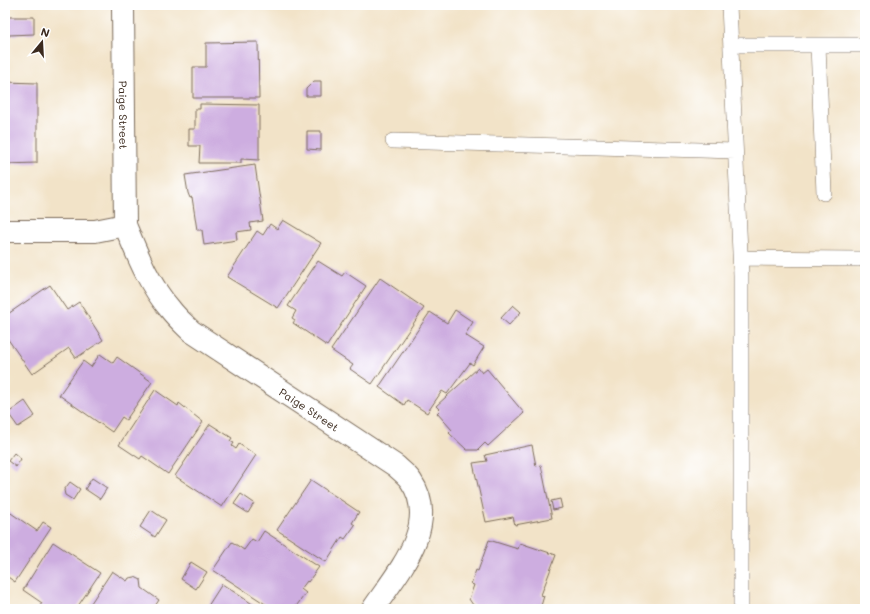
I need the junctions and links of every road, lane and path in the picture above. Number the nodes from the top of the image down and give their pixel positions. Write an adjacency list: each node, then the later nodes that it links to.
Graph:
1 (122, 5): 9 (street, Paige Street)
2 (729, 5): 3 (lane)
3 (731, 45): 4 (lane); 7 (lane)
4 (818, 45): 5 (lane); 8 (lane)
5 (865, 45)
6 (393, 141): 7 (lane)
7 (736, 151): 11 (lane)
8 (824, 193)
9 (125, 225): 10 (street); 13 (street, Paige Street)
10 (5, 231)
11 (741, 258): 12 (lane); 14 (lane)
12 (859, 259)
13 (373, 609)
14 (741, 609)

